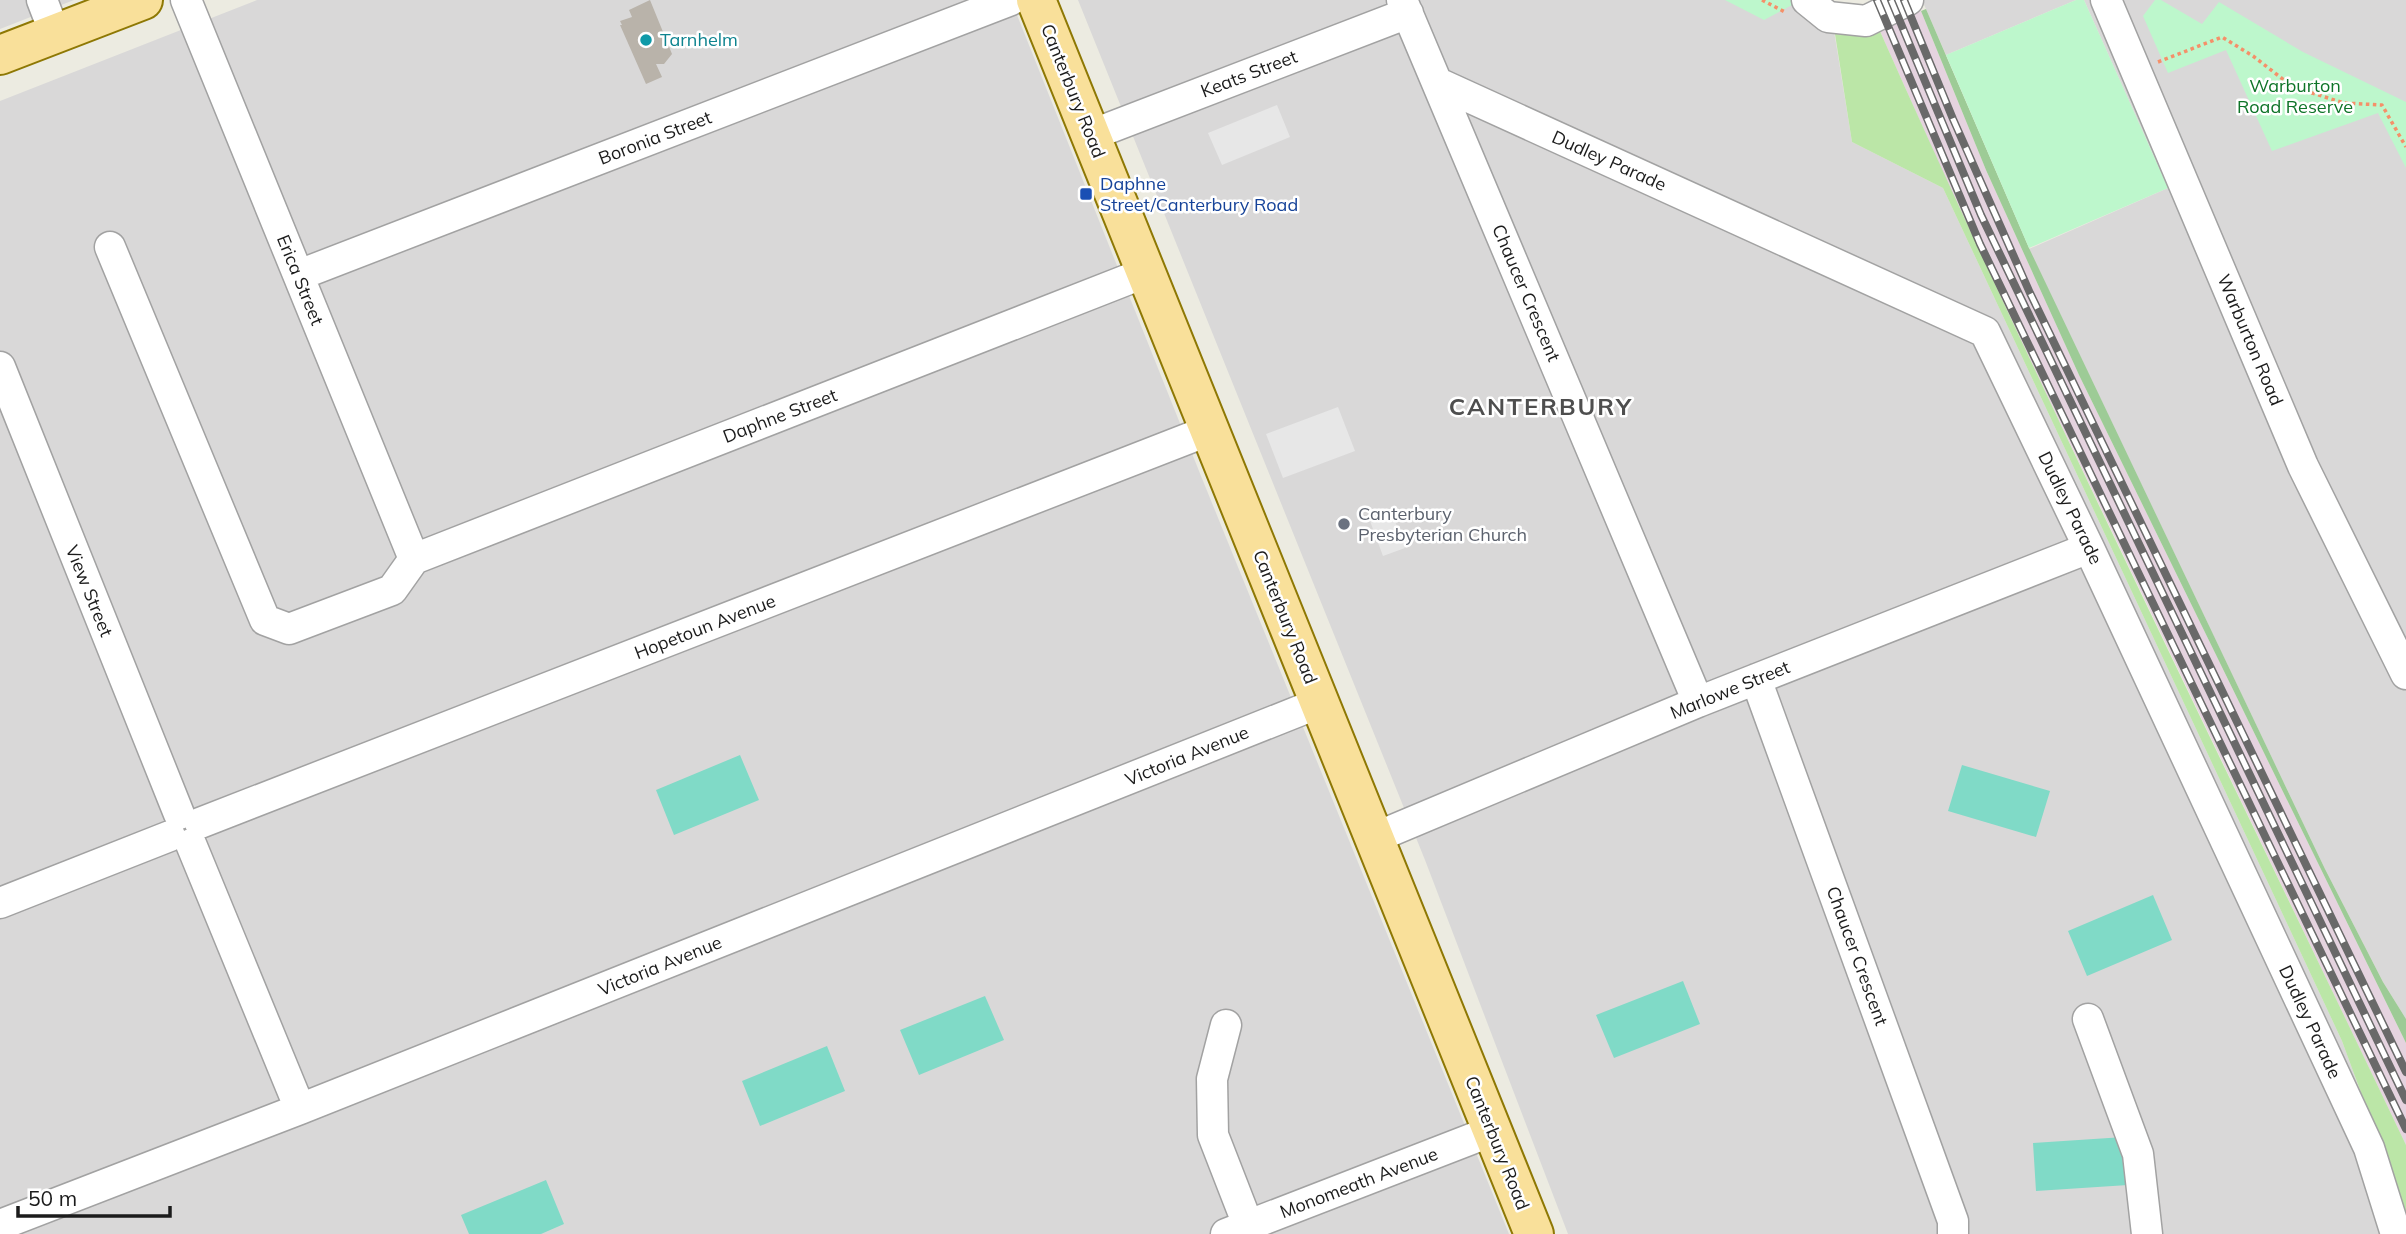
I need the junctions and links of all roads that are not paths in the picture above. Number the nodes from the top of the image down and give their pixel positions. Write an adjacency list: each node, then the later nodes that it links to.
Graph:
1 (143, 0): 9 (main road)
2 (186, 0): 15 (street, Erica Street)
3 (1011, 0): 15 (street, Boronia Street)
4 (1036, 0): 12 (main road, Canterbury Road)
5 (1807, 0): 6 (street)
6 (1908, 0)
7 (2106, 0): 20 (street, Warburton Road)
8 (1405, 6): 11 (street, Chaucer Crescent); 12 (street, Keats Street)
9 (48, 17): 10 (main road)
10 (0, 55)
11 (1438, 83): 18 (street, Dudley Parade); 22 (street, Chaucer Crescent)
12 (1091, 135): 14 (main road, Canterbury Road)
13 (110, 247): 19 (street)
14 (1147, 272): 17 (main road, Canterbury Road); 19 (street, Daphne Street)
15 (299, 275): 19 (street, Erica Street)
16 (0, 367): 24 (street, View Street)
17 (1210, 430): 23 (main road, Canterbury Road); 24 (street, Hopetoun Avenue)
18 (2089, 548): 21 (street, Marlowe Street); 36 (street, Dudley Parade)
19 (414, 559)
20 (2406, 674)
21 (1756, 679): 22 (street, Marlowe Street); 34 (street, Chaucer Crescent)
22 (1698, 702): 25 (street, Marlowe Street)
23 (1319, 703): 25 (main road, Canterbury Road); 29 (street, Victoria Avenue)
24 (185, 829): 26 (street, Hopetoun Avenue); 29 (street, View Street)
25 (1374, 838): 30 (main road, Canterbury Road)
26 (0, 903)
27 (2088, 1019): 35 (street)
28 (1226, 1025): 32 (street)
29 (300, 1109): 31 (street, Victoria Avenue)
30 (1492, 1132): 32 (street, Monomeath Avenue); 33 (main road, Canterbury Road)
31 (0, 1225)
32 (1237, 1230)
33 (1534, 1234)
34 (1953, 1234)
35 (2147, 1234)
36 (2396, 1234)

